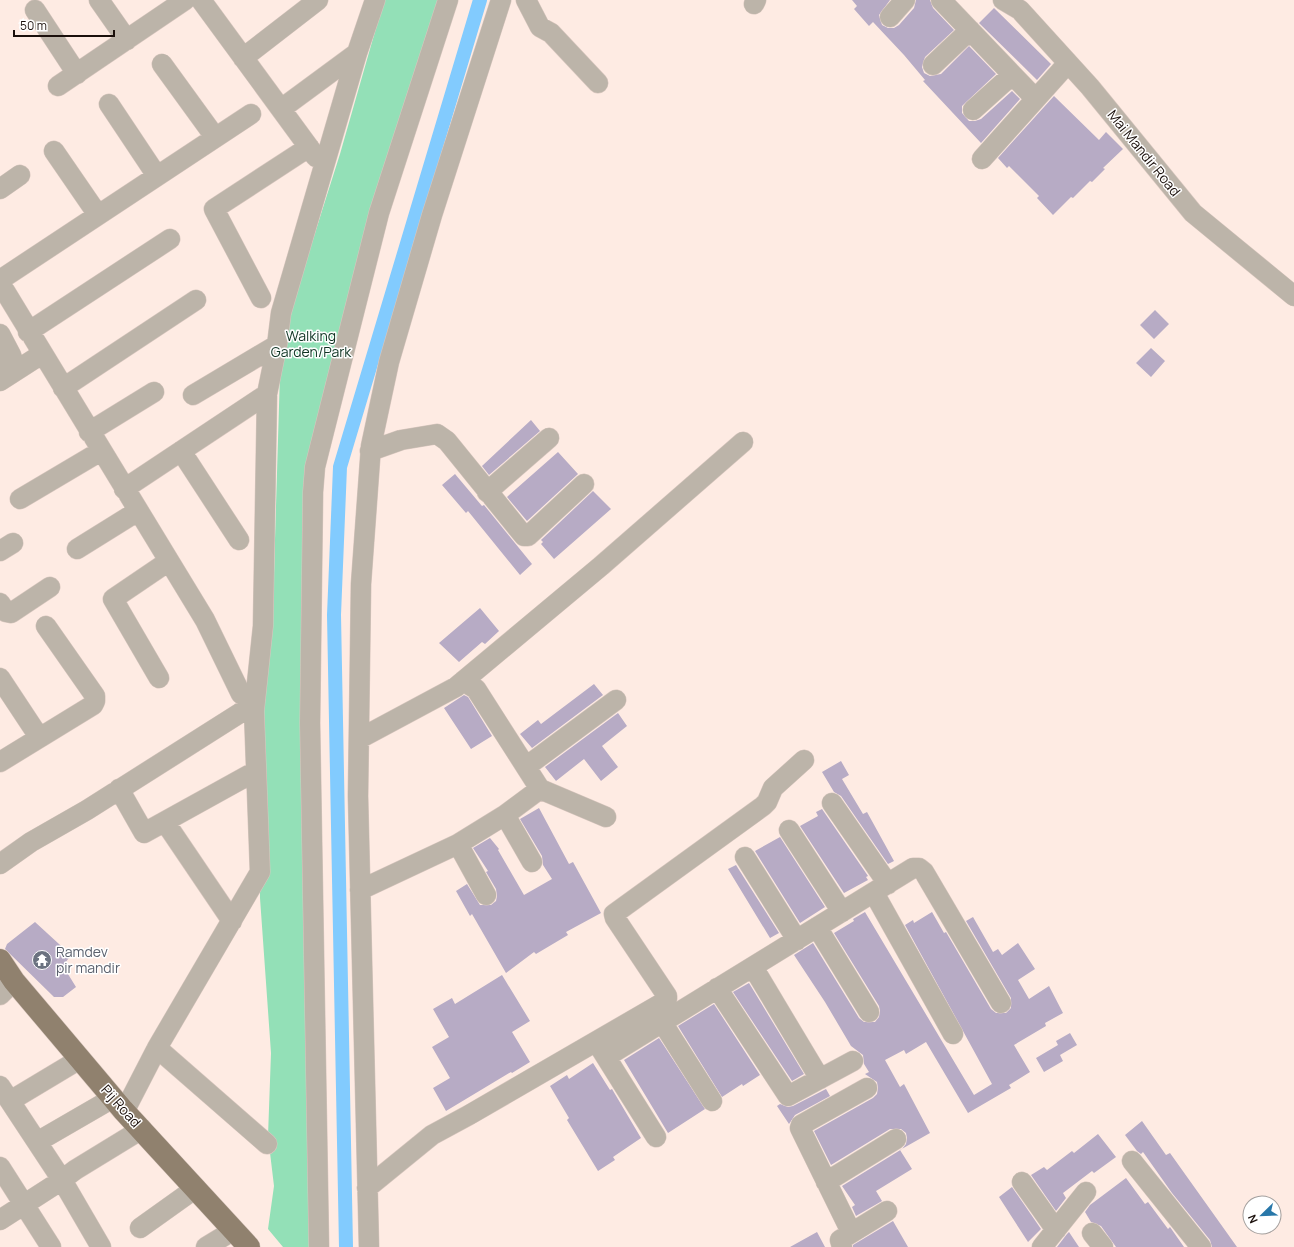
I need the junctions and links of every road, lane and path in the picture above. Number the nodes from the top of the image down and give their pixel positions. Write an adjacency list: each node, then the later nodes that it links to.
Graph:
1 (99, 0): 15 (street)
2 (186, 0): 15 (street)
3 (201, 0): 17 (street)
4 (318, 0): 17 (street)
5 (376, 0): 16 (street)
6 (448, 0): 144 (street)
7 (501, 0): 62 (street)
8 (526, 0): 23 (street)
9 (905, 0): 13 (street)
10 (942, 0): 14 (street)
11 (1003, 0): 18 (street, Mai Mandir Road)
12 (35, 10): 21 (street)
13 (890, 17)
14 (970, 30): 20 (street); 22 (street)
15 (127, 40): 21 (street)
16 (357, 53): 27 (street); 34 (street)
17 (243, 58): 27 (street)
18 (1068, 63): 33 (street); 42 (street, Mai Mandir Road)
19 (162, 64): 30 (street)
20 (933, 65)
21 (77, 74): 24 (street)
22 (1012, 75): 25 (street); 28 (street)
23 (598, 83)
24 (58, 86)
25 (1028, 92)
26 (109, 104): 36 (street)
27 (281, 109): 31 (street)
28 (973, 110)
29 (251, 114): 30 (street)
30 (215, 137): 36 (street)
31 (308, 147): 34 (street); 43 (street)
32 (54, 151): 38 (street)
33 (982, 159)
34 (324, 168): 49 (street)
35 (20, 175): 37 (street)
36 (157, 176): 38 (street)
37 (0, 189)
38 (98, 215): 40 (street)
39 (170, 239): 47 (street)
40 (0, 280)
41 (0, 283): 45 (street)
42 (1294, 296)
43 (261, 298)
44 (196, 300): 53 (street)
45 (17, 313): 46 (street); 47 (street)
46 (0, 324)
47 (28, 332): 50 (street)
48 (0, 334): 51 (street)
49 (277, 345): 55 (street); 56 (street)
50 (42, 354): 52 (street); 53 (street)
51 (0, 366)
52 (0, 381)
53 (63, 388): 57 (street)
54 (154, 392): 57 (street)
55 (266, 394): 61 (street); 78 (street)
56 (193, 395)
57 (89, 432): 60 (street)
58 (549, 438): 65 (street)
59 (743, 442): 76 (street)
60 (101, 451): 64 (street); 66 (street)
61 (181, 451): 64 (street); 68 (street)
62 (370, 451): 65 (street); 80 (street)
63 (584, 484): 65 (street)
64 (124, 489): 67 (street)
65 (487, 492)
66 (20, 499)
67 (138, 511): 69 (street); 70 (street)
68 (239, 540)
69 (77, 549)
70 (169, 561): 75 (street); 78 (street)
71 (50, 587): 72 (street)
72 (0, 603)
73 (46, 626): 79 (street)
74 (0, 678): 79 (street)
75 (159, 678)
76 (463, 681): 80 (street); 83 (street)
77 (616, 700): 83 (street)
78 (255, 702): 84 (street); 85 (street)
79 (39, 738): 82 (street)
80 (359, 739): 97 (street)
81 (804, 760): 112 (street)
82 (0, 762)
83 (527, 766): 86 (street)
84 (256, 771): 90 (street); 100 (street)
85 (119, 789): 90 (street); 95 (street)
86 (540, 789): 88 (street); 89 (street)
87 (832, 803): 96 (street)
88 (505, 815): 92 (street); 94 (street)
89 (606, 818)
90 (165, 822): 100 (street)
91 (789, 830): 99 (street)
92 (458, 844): 97 (street); 98 (street)
93 (745, 857): 102 (street)
94 (532, 862)
95 (0, 864)
96 (881, 888): 99 (street); 107 (street); 110 (street)
97 (360, 890): 131 (street)
98 (486, 894)
99 (842, 912): 101 (street)
100 (232, 921): 111 (street)
101 (817, 927): 102 (street); 108 (street)
102 (797, 940): 104 (street)
103 (0, 960): 105 (main road, Pij Road)
104 (753, 966): 106 (street); 115 (street)
105 (7, 988): 113 (main road, Pij Road)
106 (718, 988): 109 (street); 115 (street)
107 (1000, 1003)
108 (869, 1012)
109 (662, 1022): 112 (street); 118 (street)
110 (953, 1034)
111 (157, 1048): 119 (street); 124 (street)
112 (601, 1049): 121 (street); 131 (street)
113 (80, 1059): 117 (street); 119 (main road, Pij Road)
114 (853, 1061): 115 (street)
115 (820, 1079)
116 (867, 1088): 128 (street)
117 (5, 1093): 123 (street)
118 (712, 1101)
119 (119, 1105): 120 (main road, Pij Road); 123 (street)
120 (142, 1129): 127 (street); 130 (main road, Pij Road)
121 (656, 1137)
122 (896, 1139): 128 (street)
123 (37, 1142): 127 (street)
124 (267, 1144)
125 (1132, 1161): 147 (street)
126 (0, 1167): 133 (street)
127 (62, 1180): 133 (street); 141 (street)
128 (826, 1182): 139 (street)
129 (1022, 1182): 138 (street)
130 (196, 1188): 136 (street); 137 (main road, Pij Road)
131 (367, 1188): 145 (street)
132 (1086, 1192): 138 (street)
133 (25, 1205): 135 (street); 140 (street)
134 (887, 1211): 139 (street)
135 (0, 1220)
136 (140, 1228)
137 (234, 1230): 142 (street); 143 (main road, Pij Road)
138 (1056, 1230): 146 (street)
139 (847, 1240)
140 (51, 1247)
141 (101, 1247)
142 (206, 1247)
143 (249, 1247)
144 (319, 1247)
145 (368, 1247)
146 (1042, 1247)
147 (1201, 1247)

